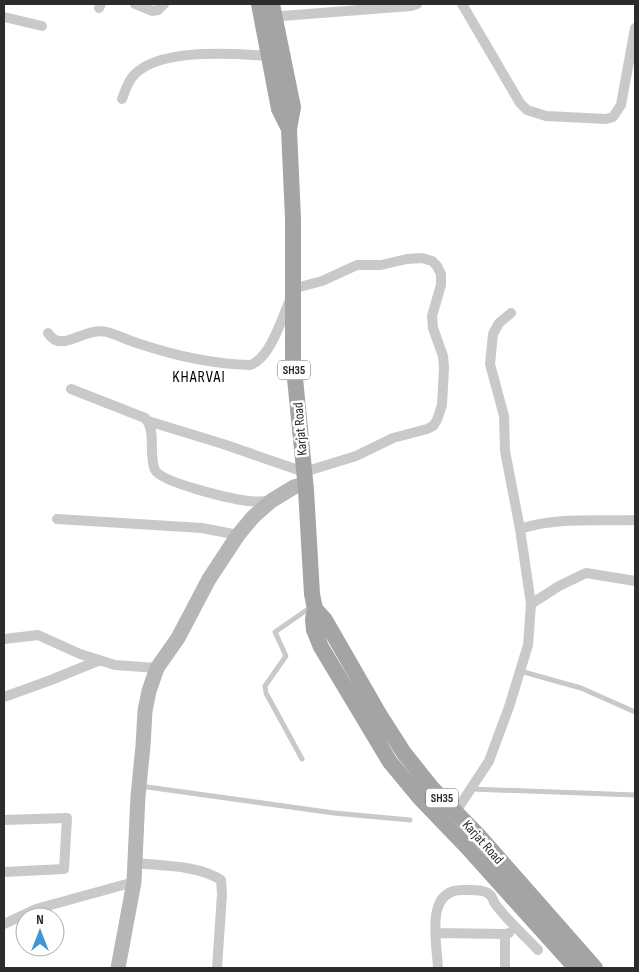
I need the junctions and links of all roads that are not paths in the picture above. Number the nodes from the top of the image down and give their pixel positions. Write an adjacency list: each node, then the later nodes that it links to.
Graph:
1 (135, 4): 2 (street)
2 (164, 4)
3 (417, 4): 5 (street)
4 (462, 4): 8 (street)
5 (267, 11): 9 (main road, Karjat Road / SH35); 11 (main road, Karjat Road / SH35)
6 (4, 17): 7 (street)
7 (42, 26)
8 (635, 28)
9 (270, 56): 10 (street); 11 (main road, Karjat Road / SH35)
10 (122, 99)
11 (289, 129): 12 (main road, Karjat Road / SH35)
12 (292, 292): 14 (street); 17 (main road, Karjat Road / SH35); 17 (street)
13 (511, 313): 21 (street)
14 (48, 334)
15 (71, 390): 16 (street)
16 (148, 421): 17 (street); 18 (street)
17 (305, 478): 18 (street); 25 (main road, Karjat Road / SH35)
18 (271, 501): 22 (street)
19 (57, 519): 22 (street)
20 (635, 520): 21 (street)
21 (520, 529): 24 (street)
22 (238, 535): 28 (street)
23 (635, 581): 24 (street)
24 (531, 604): 29 (street)
25 (315, 607): 32 (lane); 36 (main road, Karjat Road / SH35)
26 (4, 639): 27 (street)
27 (100, 660): 28 (street); 30 (street)
28 (157, 668): 33 (street)
29 (520, 671): 31 (lane); 34 (street)
30 (4, 696)
31 (635, 712)
32 (302, 759)
33 (139, 786): 38 (lane); 39 (street)
34 (471, 788): 35 (lane); 36 (street)
35 (635, 795)
36 (451, 819): 42 (main road, Karjat Road / SH35); 52 (main road, Karjat Road / SH35)
37 (4, 820): 40 (street)
38 (410, 820)
39 (135, 864): 41 (street); 48 (street)
40 (4, 872)
41 (134, 882): 43 (street); 47 (street)
42 (522, 921): 44 (street); 45 (street); 46 (street); 51 (main road, Karjat Road / SH35)
43 (4, 924)
44 (436, 933): 45 (street); 49 (street)
45 (505, 934): 50 (street)
46 (538, 950)
47 (118, 968)
48 (217, 968)
49 (438, 968)
50 (504, 968)
51 (576, 968)
52 (595, 968)

